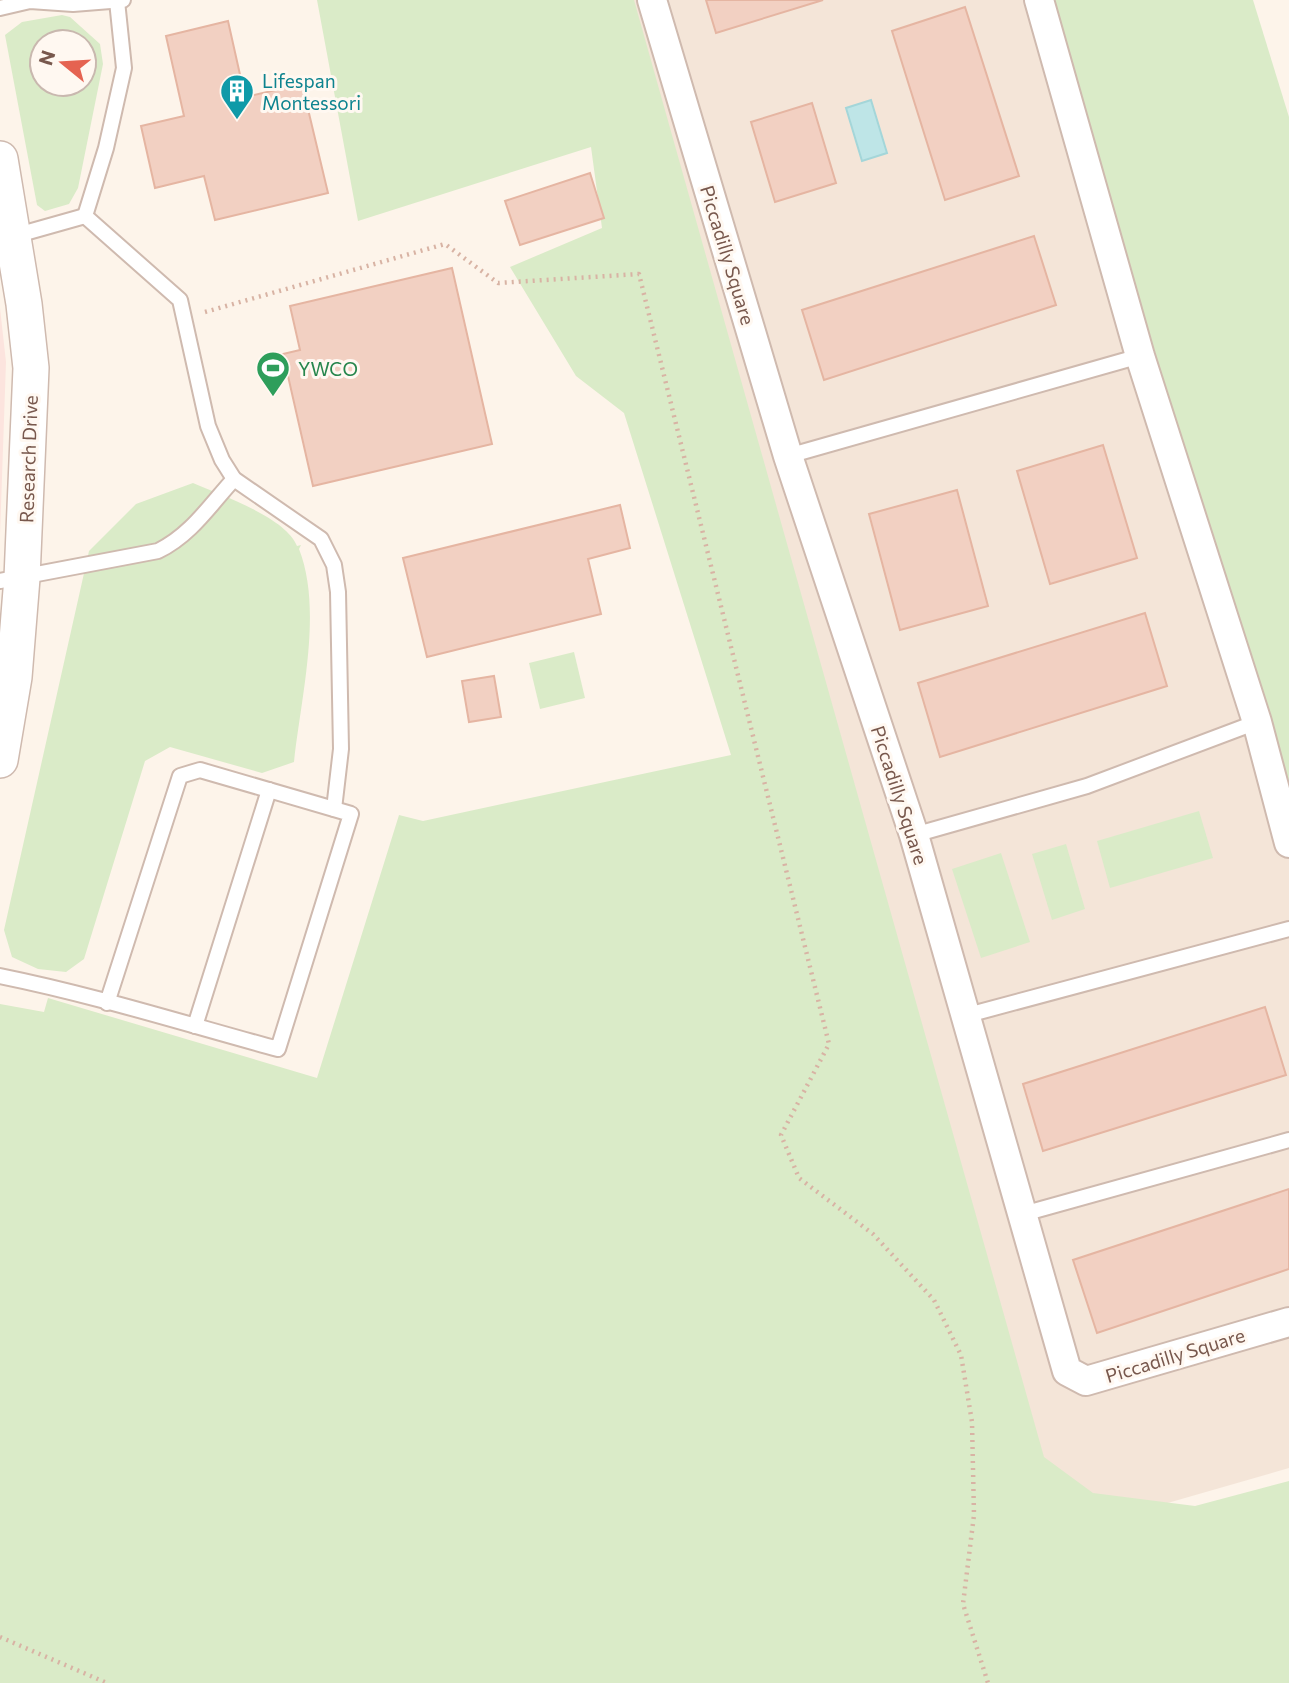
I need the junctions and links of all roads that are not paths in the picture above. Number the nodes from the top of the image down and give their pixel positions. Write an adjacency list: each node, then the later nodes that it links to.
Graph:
1 (652, 0): 9 (street, Piccadilly Square)
2 (1039, 0): 8 (street)
3 (120, 1): 4 (lane); 6 (lane)
4 (0, 8)
5 (0, 159): 7 (street, Research Drive)
6 (85, 216): 7 (lane); 10 (lane)
7 (14, 236): 11 (street, Research Drive)
8 (1140, 356): 9 (lane); 13 (street)
9 (789, 456): 17 (street, Piccadilly Square)
10 (234, 479): 11 (lane); 16 (lane)
11 (11, 580): 12 (street, Research Drive)
12 (9, 624): 14 (street, Research Drive)
13 (1257, 722): 17 (lane); 18 (street)
14 (0, 760)
15 (269, 790): 16 (lane); 21 (lane); 23 (lane)
16 (334, 809): 23 (lane)
17 (914, 835): 22 (street, Piccadilly Square)
18 (1289, 843)
19 (1289, 929): 22 (lane)
20 (0, 976): 21 (lane)
21 (107, 1003): 23 (lane)
22 (964, 1016): 25 (street, Piccadilly Square)
23 (195, 1026)
24 (1289, 1140): 25 (lane)
25 (1023, 1214): 26 (street, Piccadilly Square)
26 (1289, 1322)

